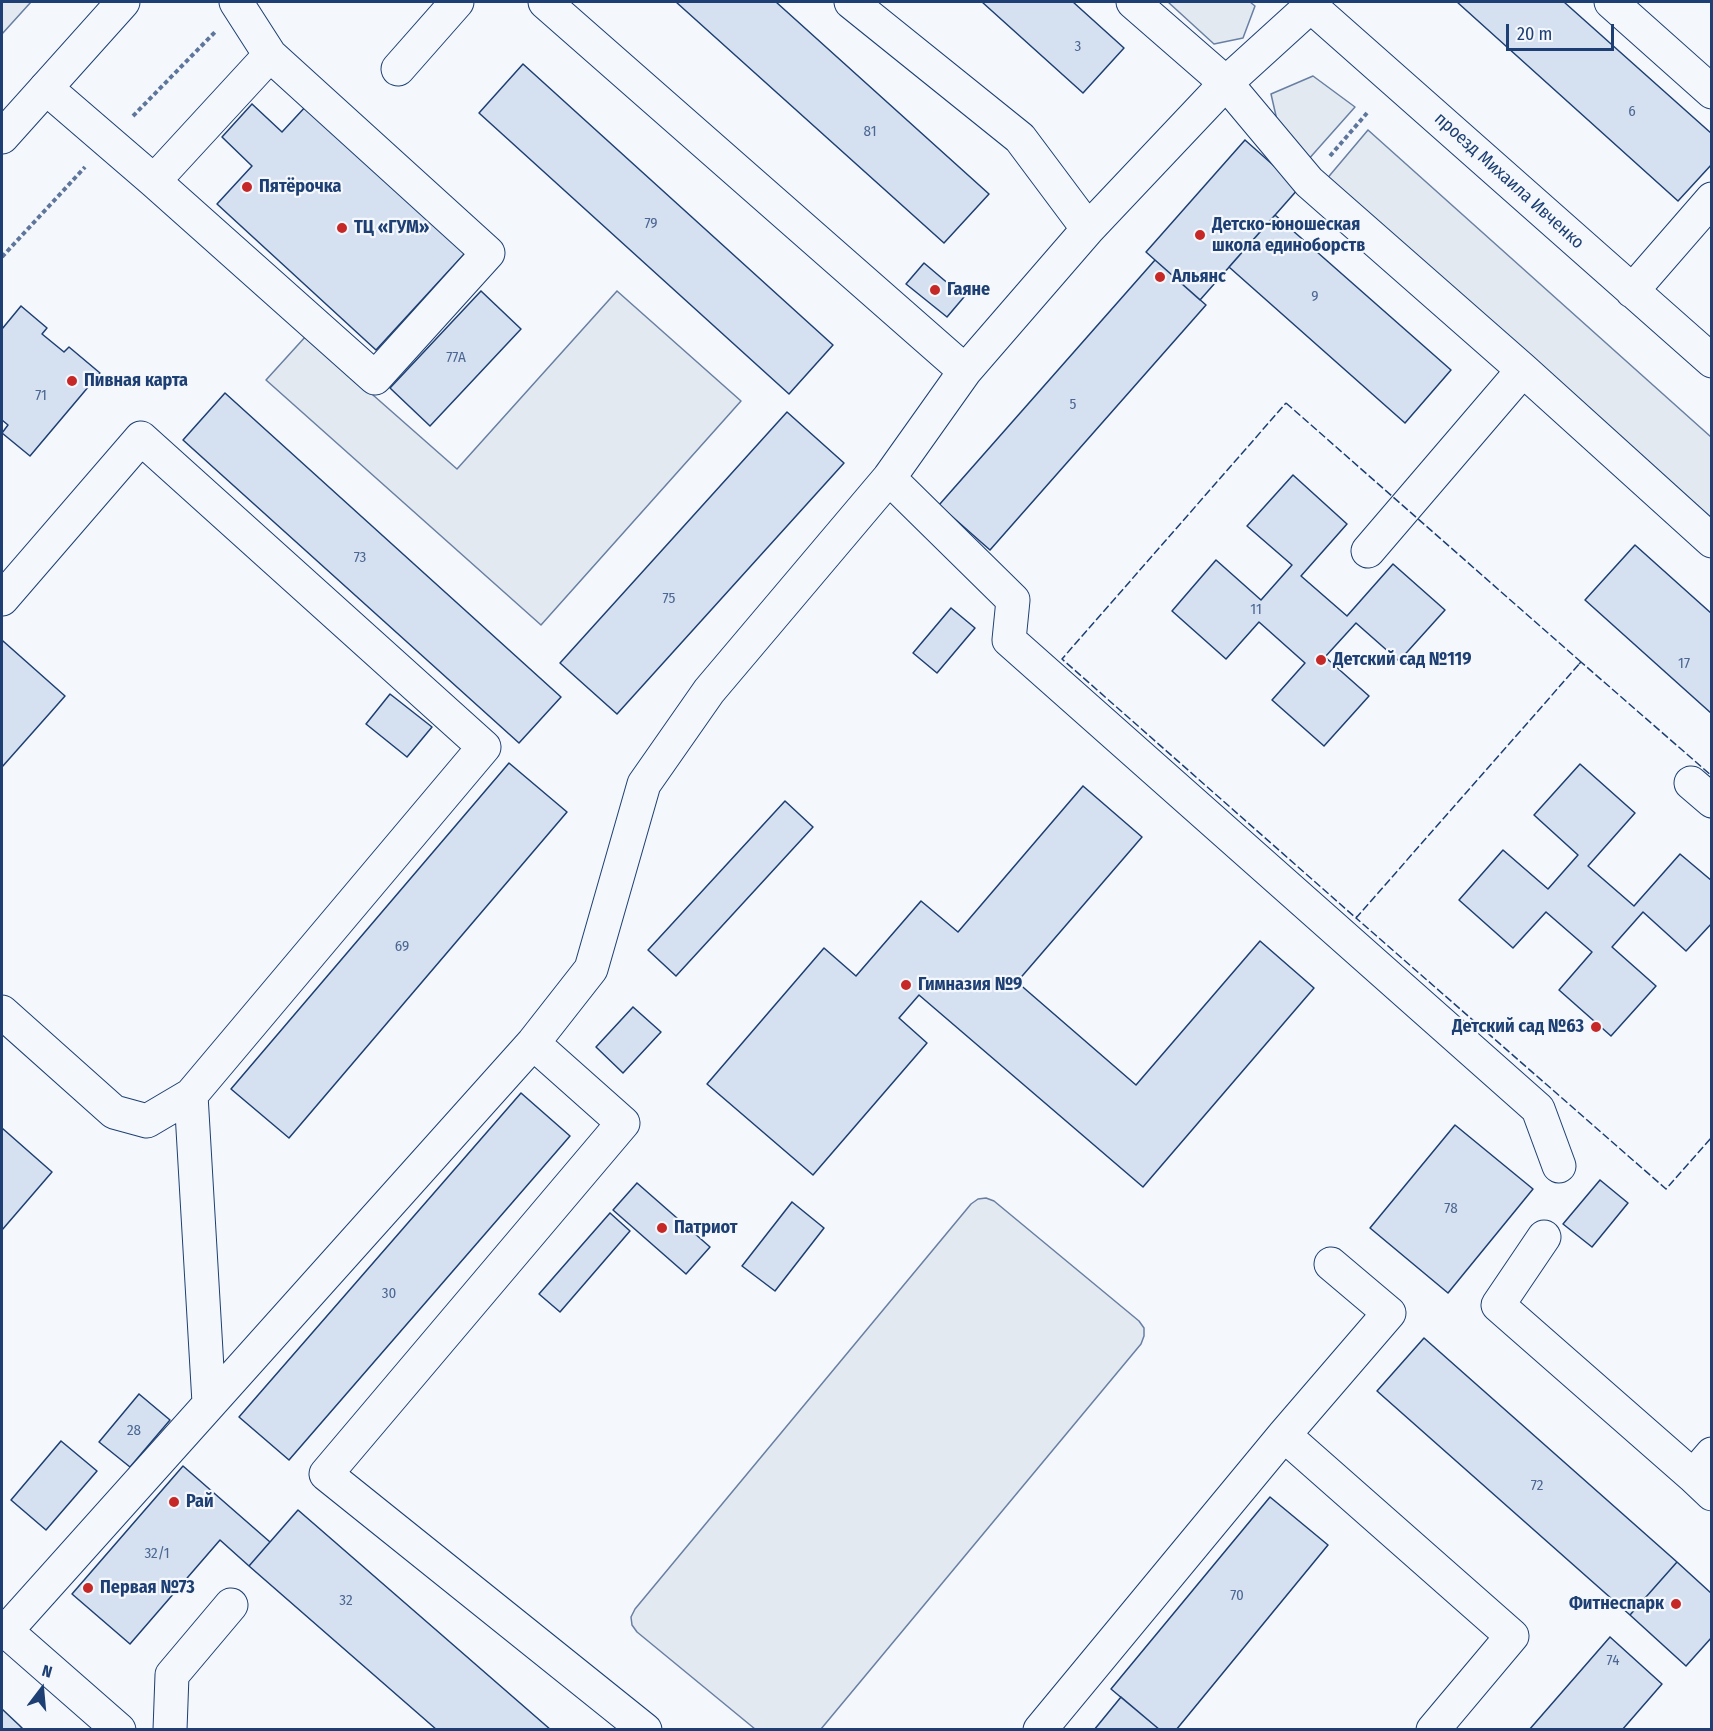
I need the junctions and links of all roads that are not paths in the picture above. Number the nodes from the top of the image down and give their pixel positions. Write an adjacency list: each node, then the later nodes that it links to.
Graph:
1 (123, 2): 12 (street)
2 (236, 2): 9 (street)
3 (457, 2): 10 (street)
4 (545, 2): 21 (street)
5 (851, 2): 17 (street)
6 (1133, 2): 11 (street)
7 (1611, 2): 13 (street)
8 (1311, 3): 11 (street); 18 (street, проезд Михаила Ивченко)
9 (270, 55): 15 (street); 15 (street)
10 (398, 69)
11 (1226, 83): 17 (street); 20 (street)
12 (46, 88): 14 (street); 15 (street)
13 (1712, 92)
14 (2, 137)
15 (154, 181)
16 (1712, 200): 18 (street)
17 (1088, 230): 21 (street)
18 (1632, 291): 19 (street, проезд Михаила Ивченко)
19 (1712, 361)
20 (1523, 370): 23 (street); 24 (street)
21 (965, 371): 22 (street)
22 (889, 478): 27 (street); 29 (street)
23 (1712, 541)
24 (1368, 551)
25 (6, 585): 28 (street)
26 (2, 1012): 28 (street)
27 (533, 1043): 32 (street); 39 (street)
28 (191, 1095): 32 (street)
29 (1559, 1167)
30 (1544, 1237): 34 (street)
31 (1330, 1264): 33 (street)
32 (209, 1403): 36 (street)
33 (1284, 1435): 40 (street); 41 (street)
34 (1705, 1475)
35 (231, 1605): 38 (street)
36 (4, 1629): 37 (street)
37 (119, 1730)
38 (170, 1730)
39 (645, 1730)
40 (1040, 1730)
41 (1433, 1730)

